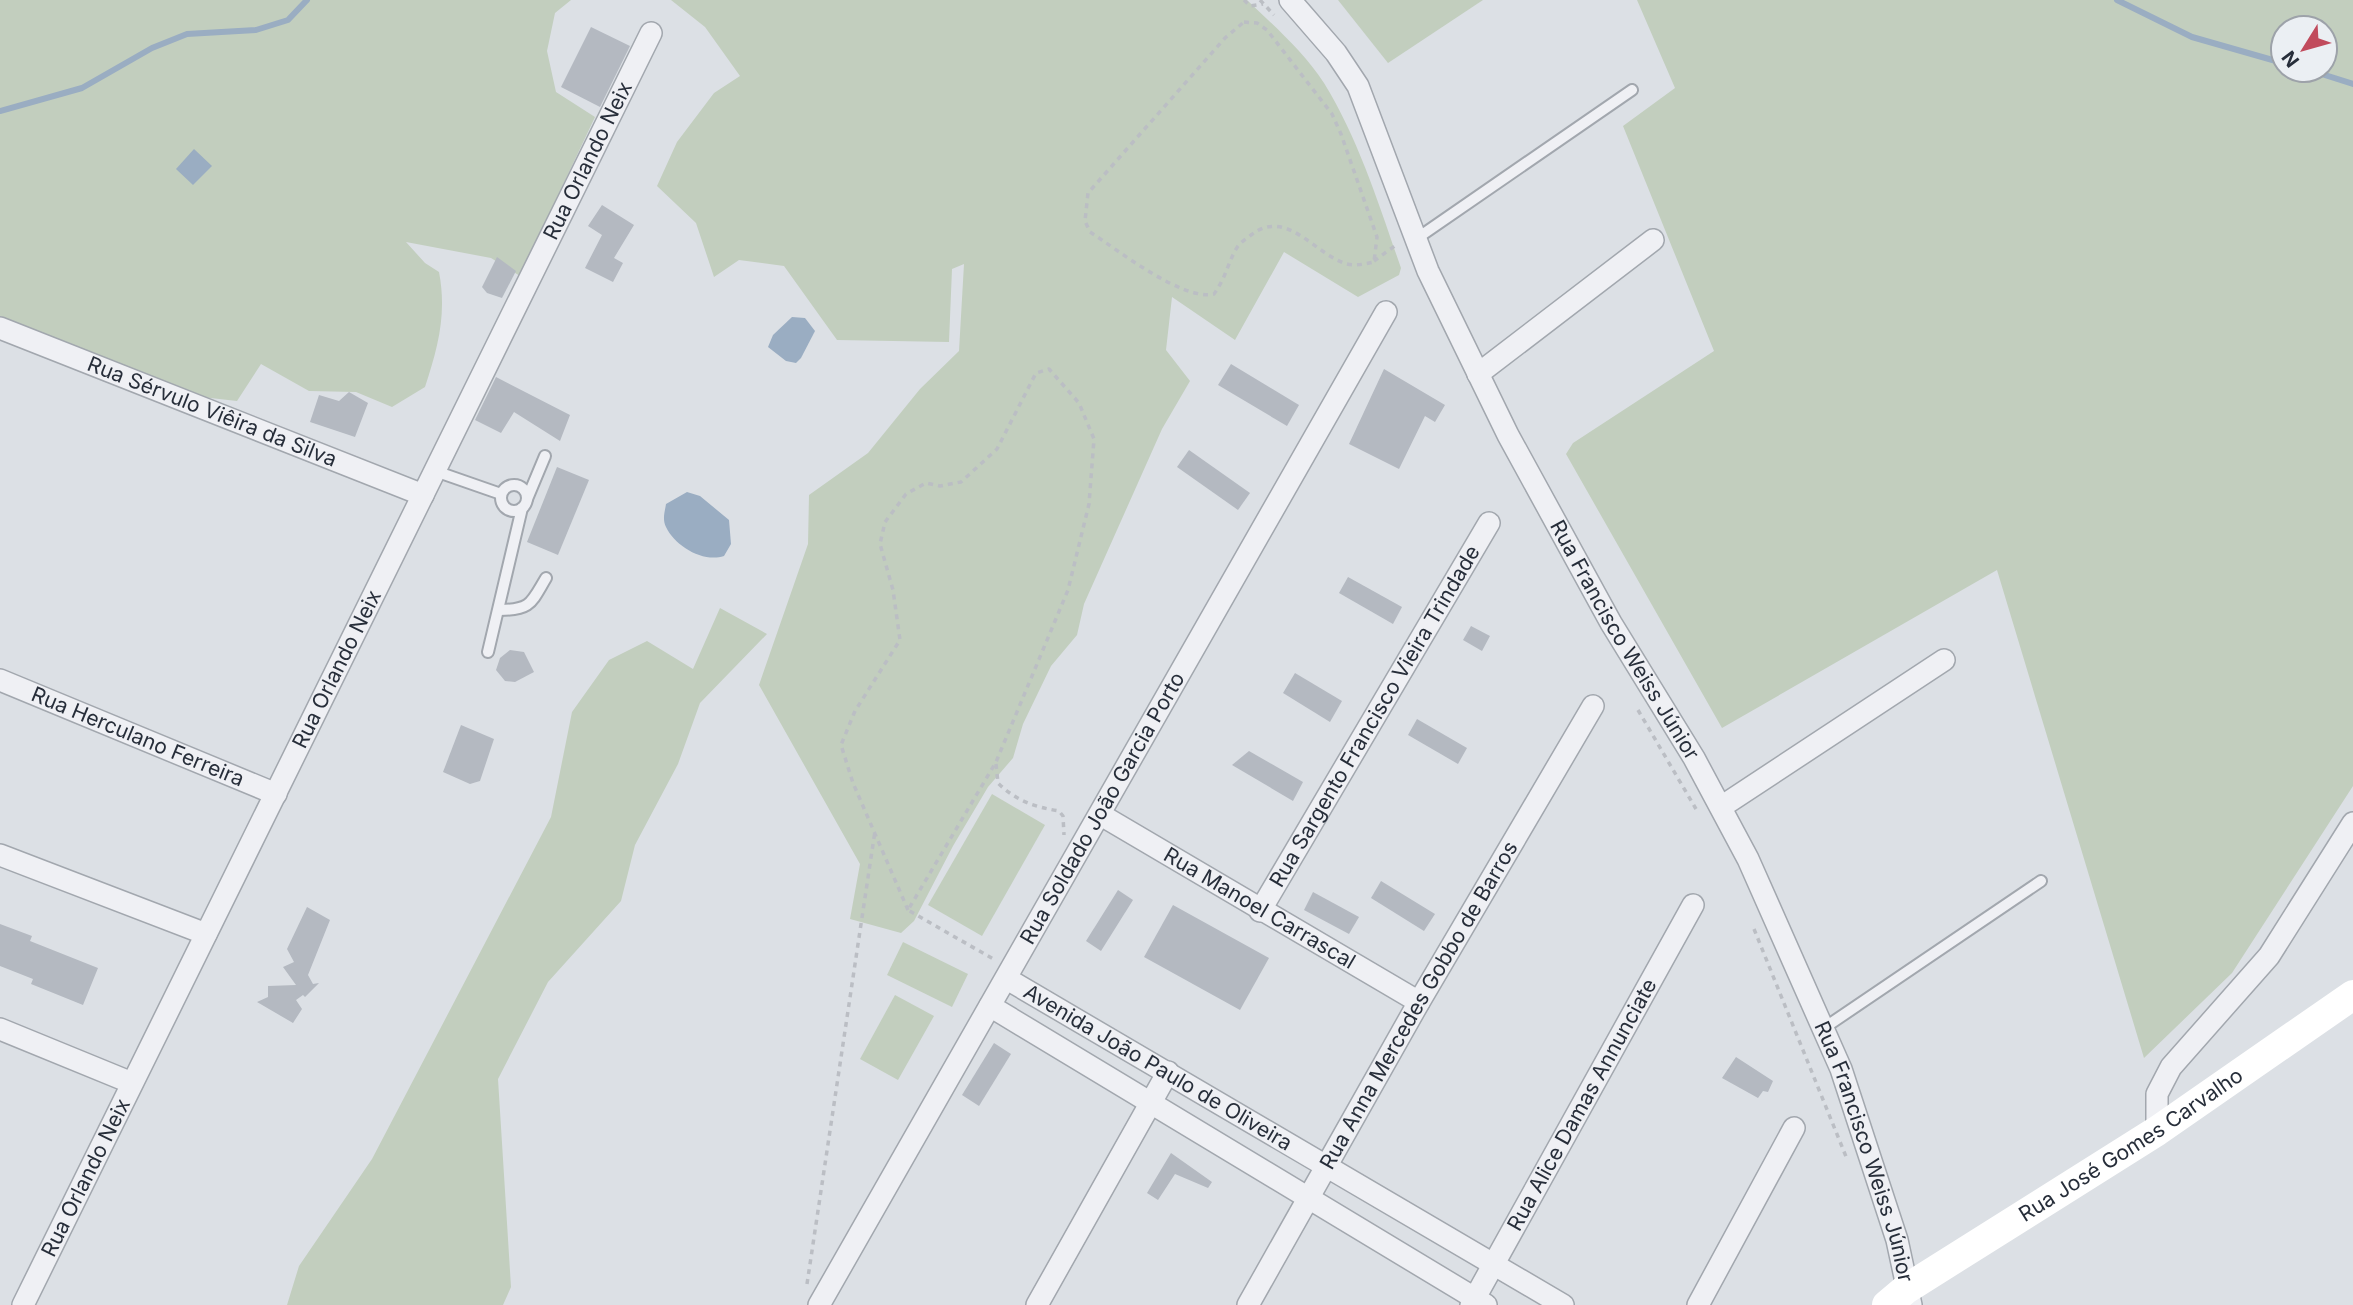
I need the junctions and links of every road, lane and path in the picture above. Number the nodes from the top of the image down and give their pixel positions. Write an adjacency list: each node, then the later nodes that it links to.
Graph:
1 (1244, 0): 2 (path)
2 (1260, 0)
3 (1290, 0): 6 (street, Rua Francisco Weiss Júnior)
4 (651, 33): 13 (street, Rua Orlando Neix)
5 (1632, 90): 6 (lane)
6 (1414, 234): 8 (path); 11 (street, Rua Francisco Weiss Júnior)
7 (1653, 240): 11 (street)
8 (1374, 262): 8 (path)
9 (1386, 312): 27 (street, Rua Soldado João Garcia Porto)
10 (0, 328): 15 (street, Rua Sérvulo Viêira da Silva)
11 (1478, 374): 26 (street, Rua Francisco Weiss Júnior)
12 (545, 456): 16 (lane)
13 (435, 471): 14 (lane); 15 (street, Rua Orlando Neix)
14 (501, 494): 16 (lane); 16 (lane)
15 (423, 495): 25 (street, Rua Orlando Neix)
16 (524, 503): 19 (lane)
17 (1489, 523): 35 (street, Rua Sargento Francisco Vieira Trindade)
18 (546, 578): 19 (lane)
19 (500, 610): 20 (lane)
20 (488, 652)
21 (1944, 660): 26 (street)
22 (0, 680): 25 (street, Rua Herculano Ferreira)
23 (1593, 706): 39 (street, Rua Anna Mercedes Gobbo de Barros)
24 (996, 762): 29 (path); 30 (path); 34 (path)
25 (276, 794): 36 (street, Rua Orlando Neix)
26 (1721, 807): 41 (street, Rua Francisco Weiss Júnior)
27 (1101, 815): 35 (street, Rua Manoel Carrascal); 37 (street, Rua Soldado João Garcia Porto)
28 (2353, 823): 47 (street)
29 (875, 829): 34 (path); 51 (path)
30 (1064, 844)
31 (0, 855): 36 (street)
32 (2041, 881): 41 (lane)
33 (1693, 905): 50 (street, Rua Alice Damas Annunciate)
34 (908, 910): 37 (path)
35 (1260, 911): 39 (street, Rua Manoel Carrascal)
36 (206, 934): 44 (street, Rua Orlando Neix)
37 (1009, 974): 40 (street, Rua Soldado João Garcia Porto); 43 (street, Avenida João Paulo de Oliveira)
38 (2353, 995): 47 (main road, Rua José Gomes Carvalho)
39 (1419, 1002): 48 (street, Rua Anna Mercedes Gobbo de Barros)
40 (990, 1006): 45 (street, Avenida João Paulo de Oliveira); 51 (street, Rua Soldado João Garcia Porto)
41 (1824, 1028): 52 (street, Rua Francisco Weiss Júnior)
42 (0, 1029): 44 (street)
43 (1168, 1072): 45 (street); 48 (street, Avenida João Paulo de Oliveira)
44 (132, 1083): 54 (street, Rua Orlando Neix)
45 (1150, 1102): 49 (street, Avenida João Paulo de Oliveira); 55 (street)
46 (1794, 1128): 58 (street)
47 (2157, 1131): 52 (main road, Rua José Gomes Carvalho)
48 (1326, 1164): 49 (street, Rua Anna Mercedes Gobbo de Barros); 50 (street, Avenida João Paulo de Oliveira)
49 (1307, 1197): 53 (street, Avenida João Paulo de Oliveira); 56 (street, Rua Anna Mercedes Gobbo de Barros)
50 (1495, 1262): 53 (street, Rua Alice Damas Annunciate); 57 (street, Avenida João Paulo de Oliveira)
51 (812, 1298)
52 (1901, 1300)
53 (1477, 1303)
54 (23, 1305)
55 (1037, 1305)
56 (1248, 1305)
57 (1563, 1305)
58 (1698, 1305)

